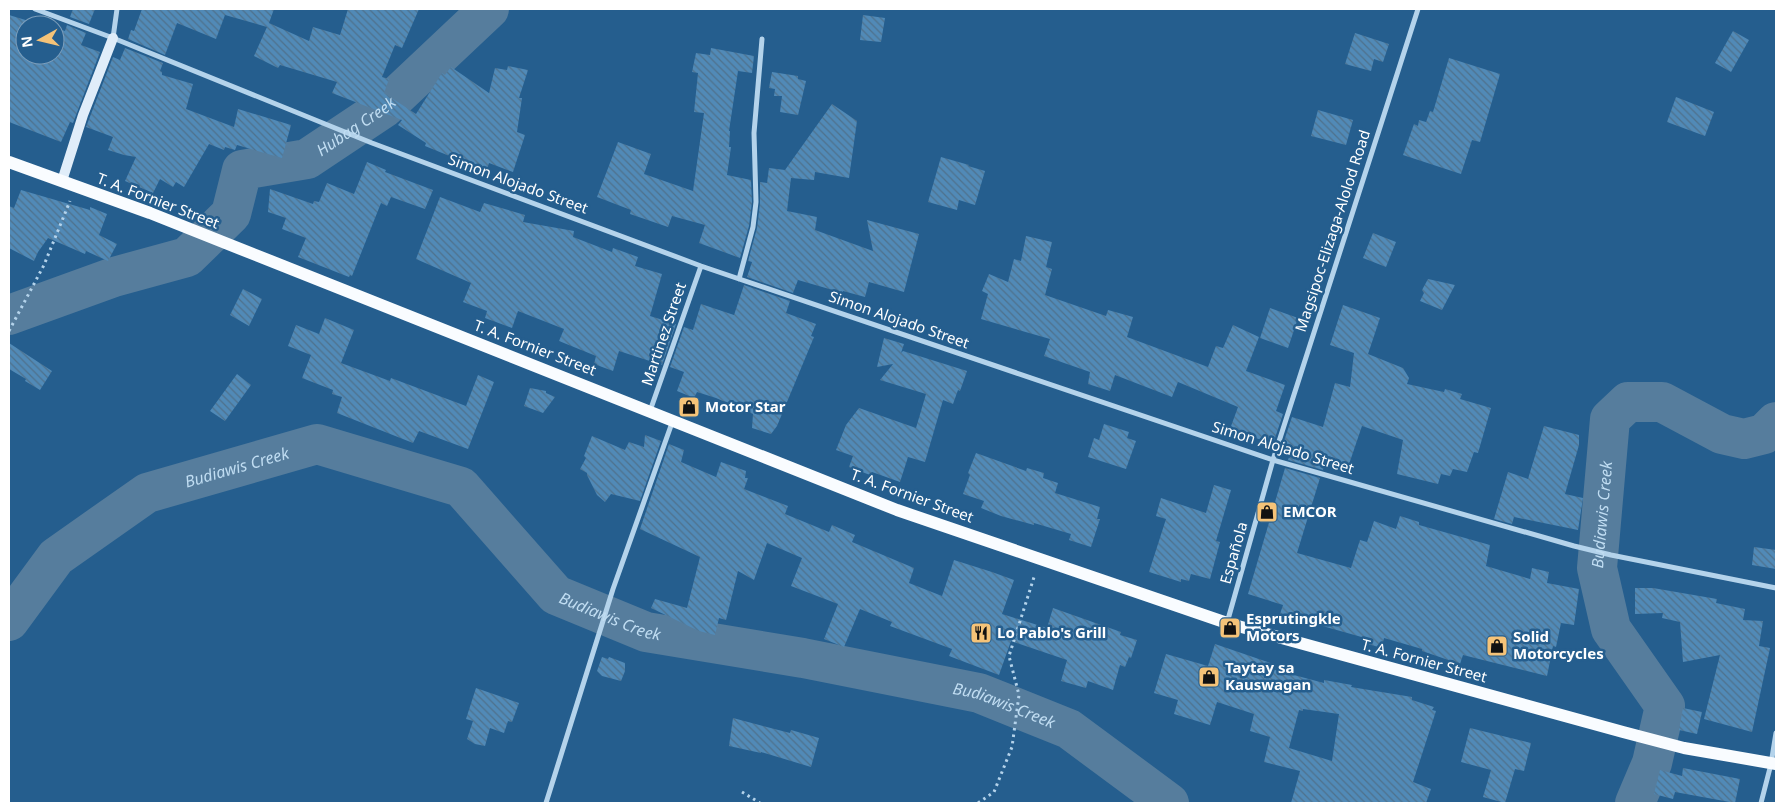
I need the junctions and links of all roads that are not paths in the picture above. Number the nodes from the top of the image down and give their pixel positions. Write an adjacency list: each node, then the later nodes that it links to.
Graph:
1 (34, 9): 4 (street, Simon Alojado Street)
2 (117, 9): 4 (street)
3 (1418, 9): 12 (street, Magsipoc-Elizaga-Alolod Road)
4 (113, 38): 7 (street); 8 (street, Simon Alojado Street)
5 (762, 39): 9 (street)
6 (9, 162): 7 (main road, T. A. Fornier Street)
7 (62, 181): 10 (main road, T. A. Fornier Street)
8 (701, 266): 9 (street, Simon Alojado Street); 10 (street, Martinez Street)
9 (739, 278): 12 (street, Simon Alojado Street)
10 (650, 411): 11 (main road, T. A. Fornier Street)
11 (673, 420): 14 (main road, T. A. Fornier Street); 17 (street)
12 (1273, 460): 13 (street, Simon Alojado Street); 14 (street, Española)
13 (1776, 588)
14 (1227, 623): 16 (main road, T. A. Fornier Street)
15 (1776, 733): 16 (street)
16 (1774, 764): 18 (street)
17 (546, 803)
18 (1761, 803)

